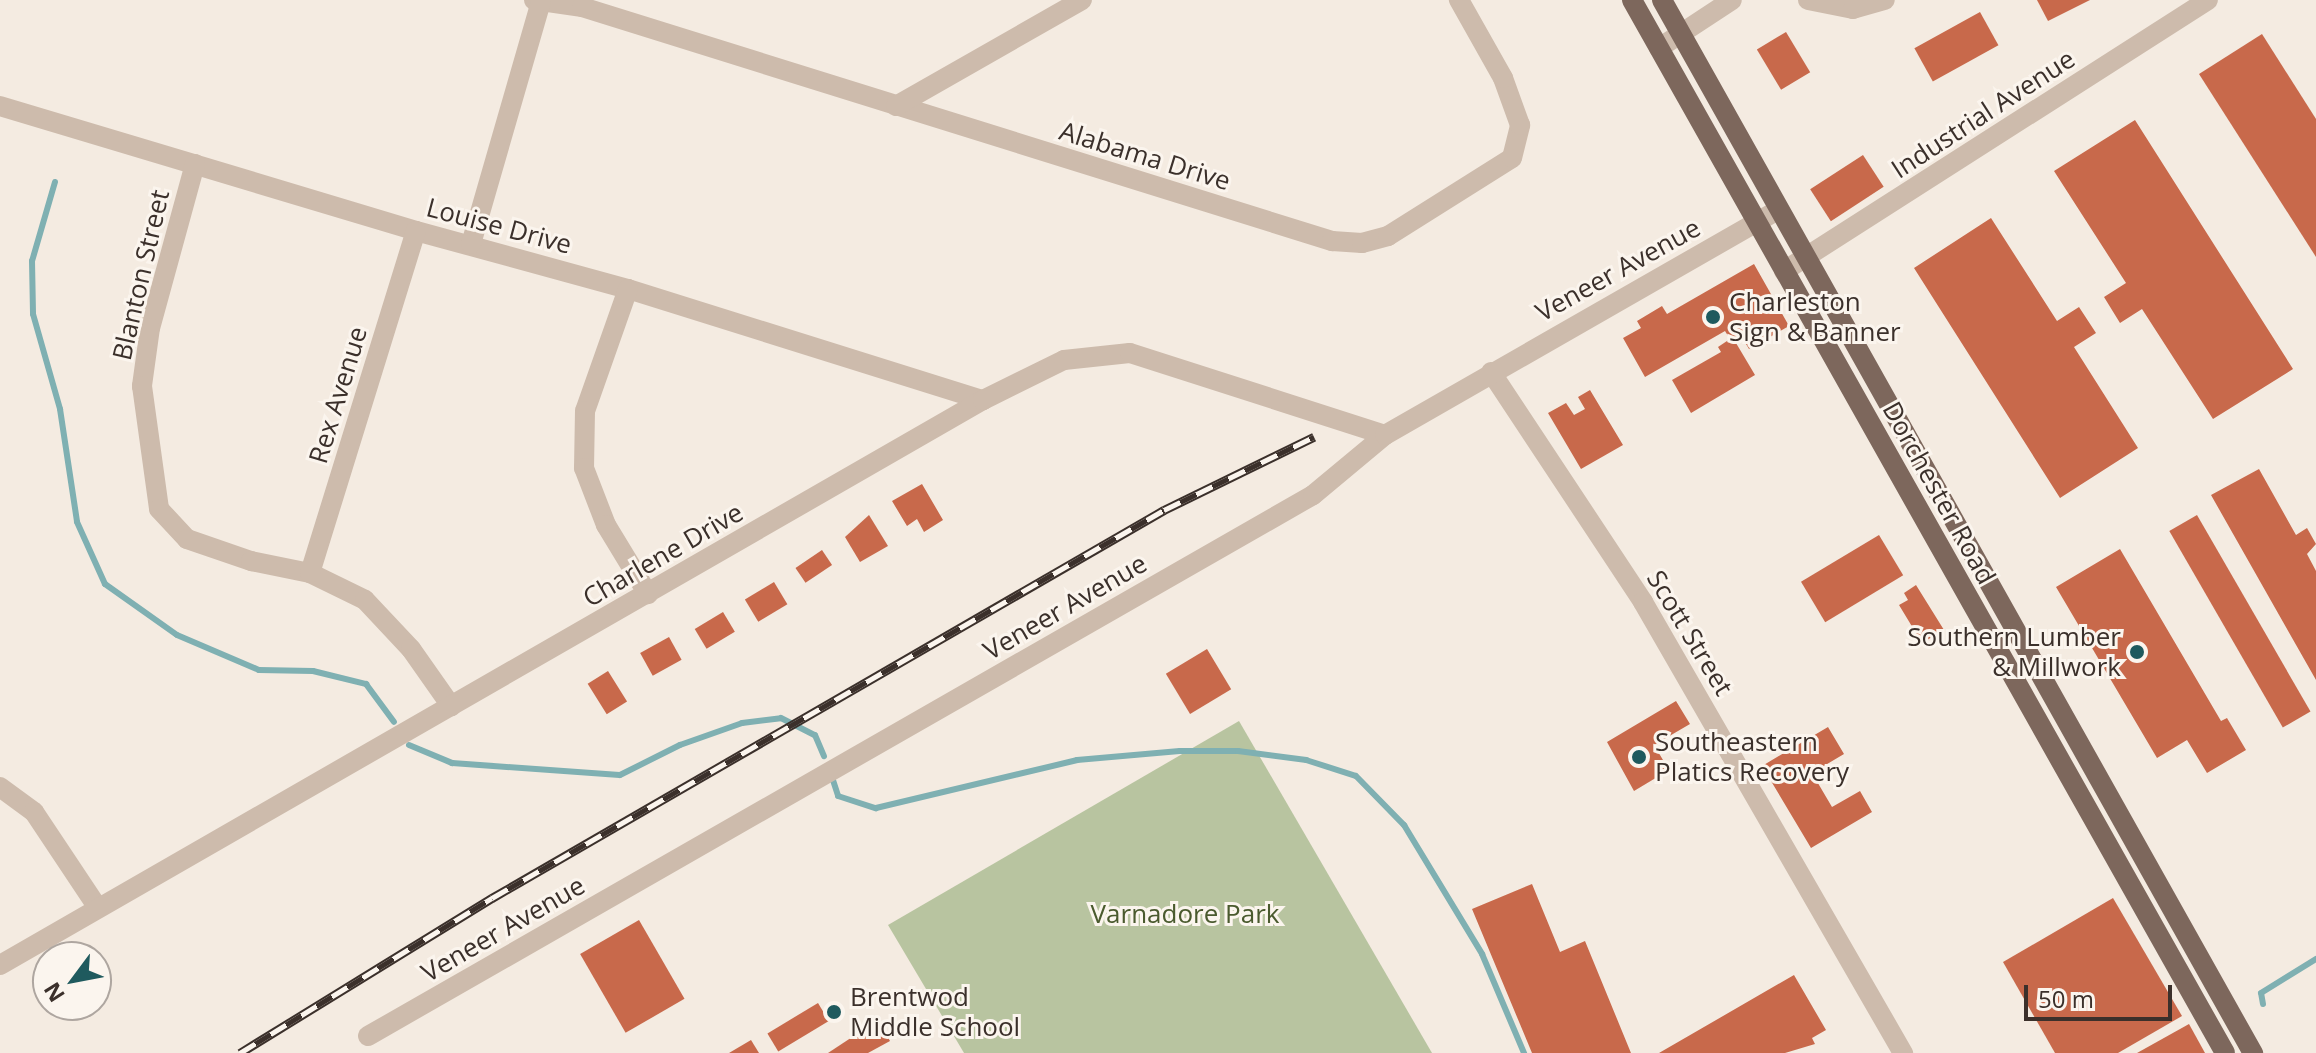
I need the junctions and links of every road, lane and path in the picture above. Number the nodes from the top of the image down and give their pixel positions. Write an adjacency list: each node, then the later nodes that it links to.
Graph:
1 (1082, 0): 14 (street)
2 (1459, 0): 14 (street, Alabama Drive)
3 (1632, 0): 12 (main road, Dorchester Road)
4 (1662, 0): 11 (main road, Dorchester Road)
5 (1732, 0): 11 (street)
6 (1808, 0): 7 (street)
7 (1885, 0)
8 (2208, 0): 20 (street, Industrial Avenue)
9 (538, 1): 10 (street, Alabama Drive); 19 (street)
10 (588, 4): 14 (street, Alabama Drive)
11 (1681, 34): 12 (street); 16 (main road, Dorchester Road)
12 (1659, 48): 17 (main road, Dorchester Road)
13 (0, 106): 15 (street, Louise Drive)
14 (896, 106)
15 (195, 164): 18 (street, Louise Drive); 26 (street, Blanton Street)
16 (1779, 209): 17 (street, Veneer Avenue); 20 (main road, Dorchester Road)
17 (1757, 221): 21 (main road, Dorchester Road); 23 (street, Veneer Avenue)
18 (416, 231): 19 (street, Louise Drive); 26 (street, Rex Avenue)
19 (471, 244): 22 (street, Louise Drive)
20 (1807, 258): 21 (street, Industrial Avenue); 35 (main road, Dorchester Road)
21 (1784, 271): 34 (main road, Dorchester Road)
22 (628, 289): 24 (street, Louise Drive); 27 (street)
23 (1491, 372): 25 (street, Veneer Avenue); 33 (street, Scott Street)
24 (983, 400): 25 (street, Charlene Drive); 27 (street, Charlene Drive)
25 (1385, 435): 32 (street, Veneer Avenue)
26 (310, 573): 28 (street, Blanton Street)
27 (648, 594): 28 (street, Charlene Drive)
28 (451, 706): 30 (street, Charlene Drive)
29 (0, 787): 30 (street)
30 (98, 908): 31 (street, Charlene Drive)
31 (0, 965)
32 (368, 1036)
33 (1903, 1053)
34 (2225, 1053)
35 (2253, 1053)

